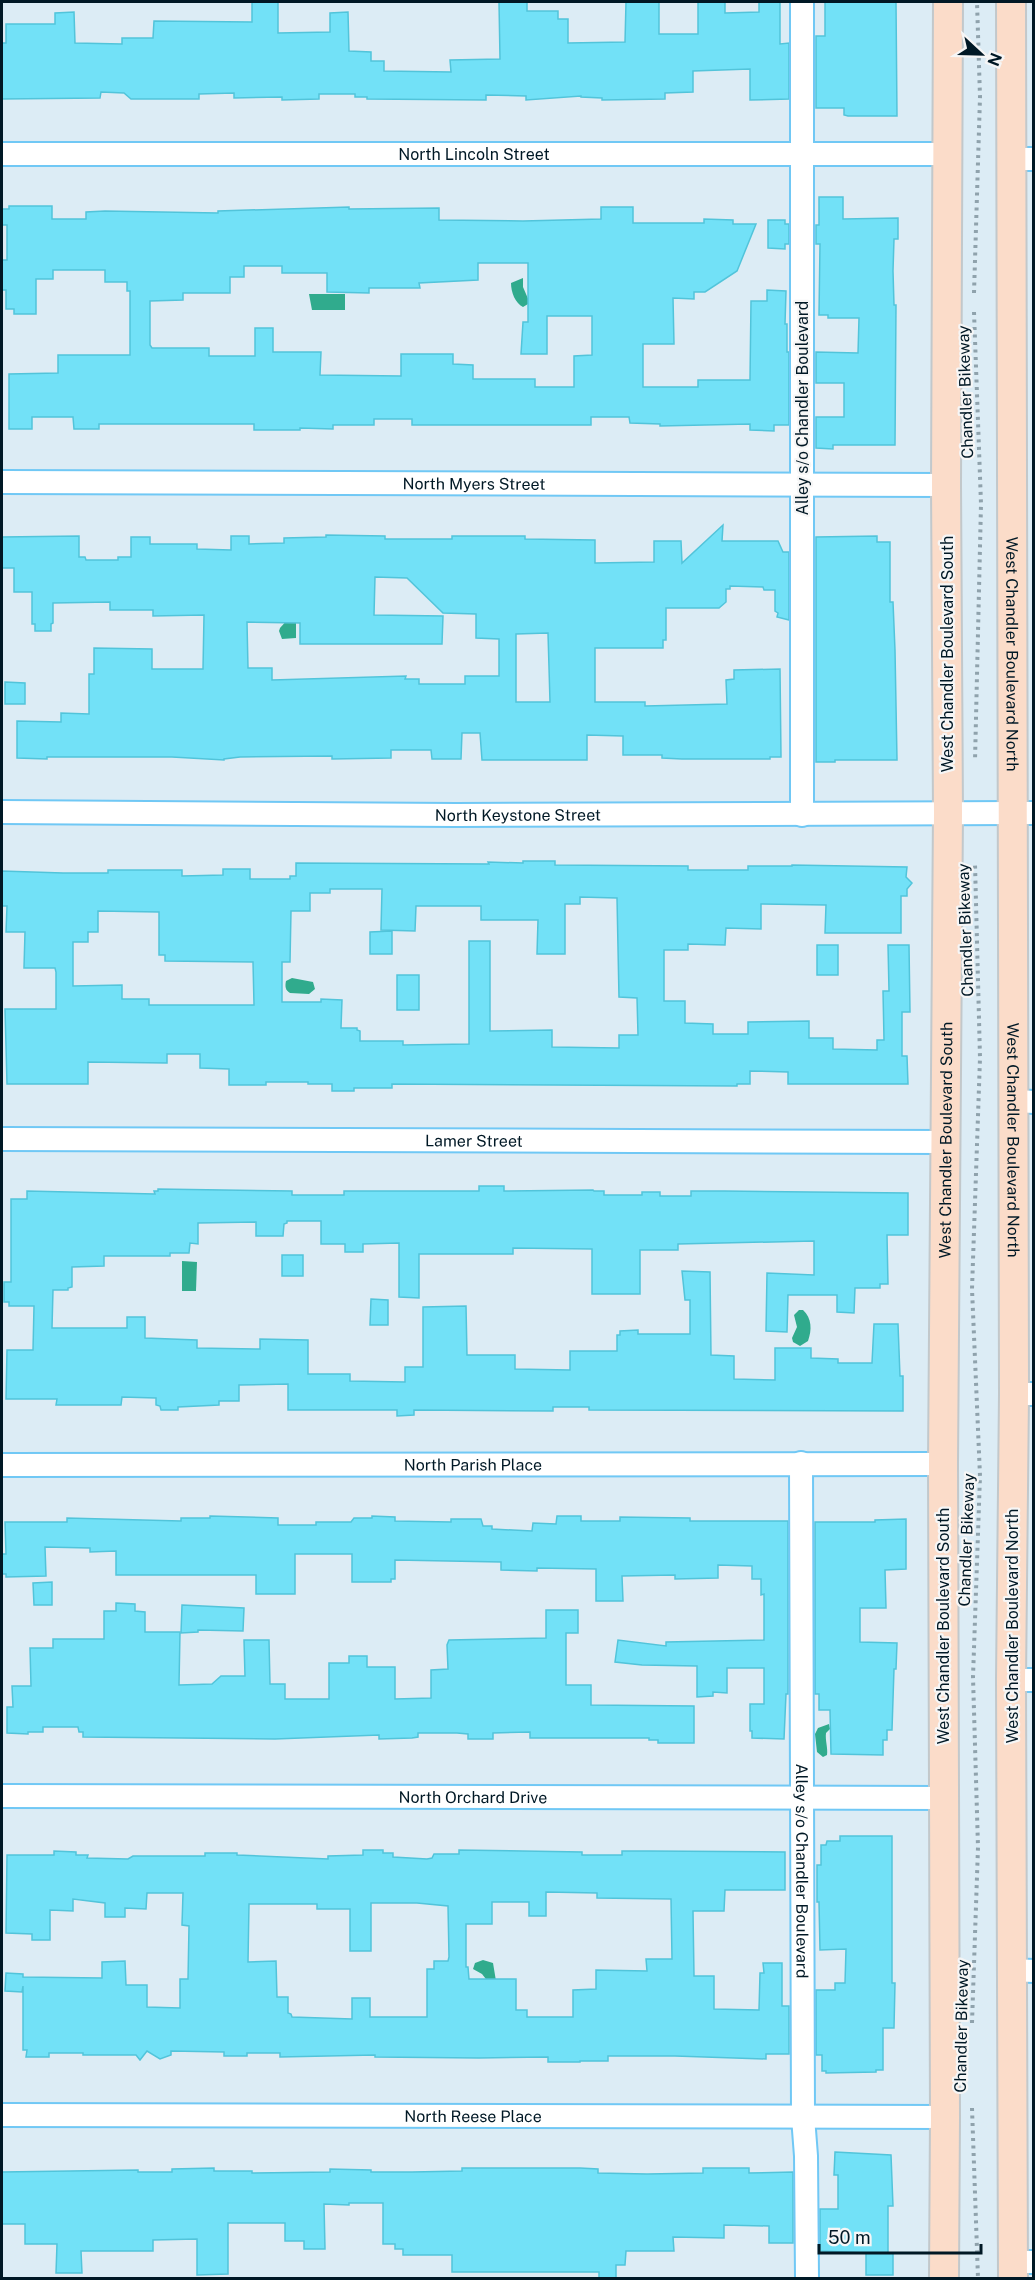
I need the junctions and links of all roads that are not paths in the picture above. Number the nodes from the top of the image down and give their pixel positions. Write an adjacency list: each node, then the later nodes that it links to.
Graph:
1 (802, 2): 5 (street, Alley s/o Chandler Boulevard)
2 (948, 2): 6 (main road, West Chandler Boulevard South)
3 (1011, 2): 7 (main road, West Chandler Boulevard North)
4 (2, 154): 5 (street, North Lincoln Street)
5 (802, 154): 6 (street, North Lincoln Street); 9 (street, Alley s/o Chandler Boulevard)
6 (948, 154): 10 (main road, West Chandler Boulevard South)
7 (1022, 159): 13 (main road, West Chandler Boulevard North)
8 (2, 482): 9 (street, North Myers Street)
9 (802, 484): 10 (street, North Myers Street); 14 (street, Alley s/o Chandler Boulevard)
10 (946, 485): 12 (main road, West Chandler Boulevard South)
11 (2, 812): 14 (street, North Keystone Street)
12 (948, 813): 13 (street, North Keystone Street); 14 (street, North Keystone Street); 17 (main road, West Chandler Boulevard South)
13 (1023, 813): 15 (main road, West Chandler Boulevard North)
14 (802, 815)
15 (1024, 1102): 18 (main road, West Chandler Boulevard North)
16 (2, 1139): 17 (street, Lamer Street)
17 (947, 1142): 20 (main road, West Chandler Boulevard South)
18 (1024, 1394): 22 (main road, West Chandler Boulevard North)
19 (801, 1463): 20 (street, North Parish Place); 21 (street, North Parish Place); 24 (street, Alley s/o Chandler Boulevard)
20 (943, 1464): 25 (main road, West Chandler Boulevard South)
21 (2, 1465)
22 (1022, 1680): 26 (main road, West Chandler Boulevard North)
23 (2, 1796): 24 (street, North Orchard Drive)
24 (803, 1798): 25 (street, North Orchard Drive); 28 (street, Alley s/o Chandler Boulevard)
25 (943, 1798): 29 (main road, West Chandler Boulevard South)
26 (1023, 1970): 30 (main road, West Chandler Boulevard North)
27 (2, 2115): 28 (street, North Reese Place)
28 (802, 2117): 29 (street, North Reese Place); 31 (street, Alley s/o Chandler Boulevard)
29 (945, 2117): 32 (main road, West Chandler Boulevard South)
30 (1020, 2268)
31 (807, 2278)
32 (944, 2278)

